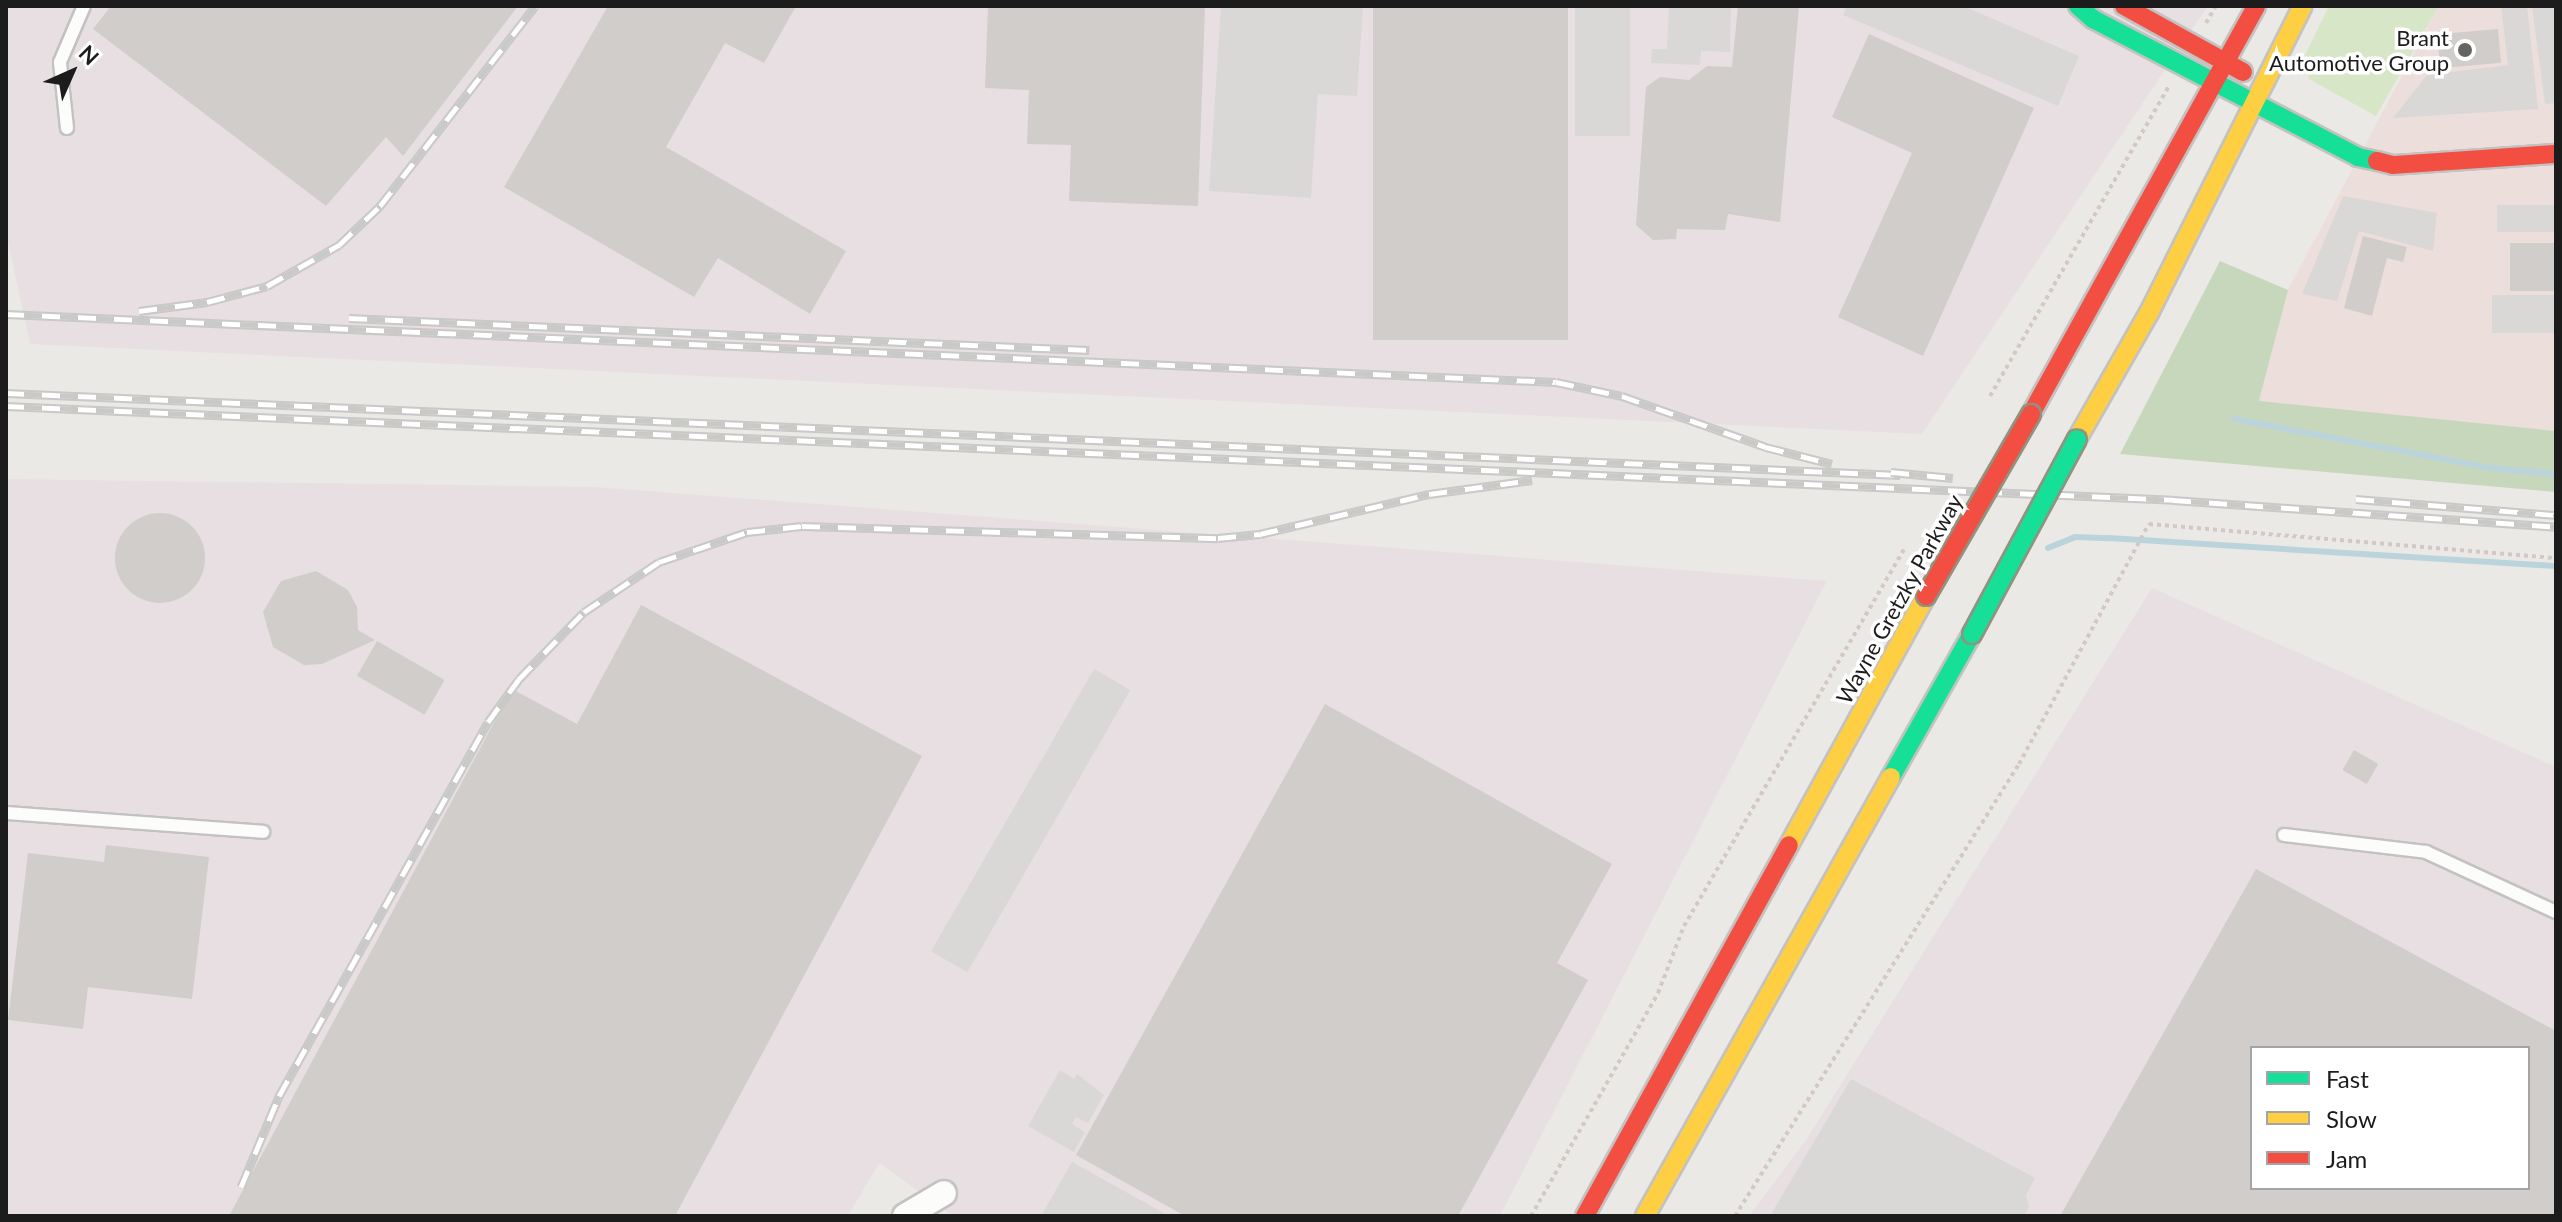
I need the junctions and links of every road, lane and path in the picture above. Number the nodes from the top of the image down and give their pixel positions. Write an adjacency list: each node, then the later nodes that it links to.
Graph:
1 (84, 6): 14 (lane)
2 (2078, 6): 9 (main road)
3 (2124, 6): 7 (main road)
4 (2216, 6): 7 (path)
5 (2256, 6): 8 (main road, Wayne Gretzky Parkway)
6 (2303, 6): 11 (main road)
7 (2193, 45): 8 (main road)
8 (2225, 62): 10 (main road, Wayne Gretzky Parkway); 11 (main road)
9 (2181, 66): 10 (main road); 18 (path)
10 (2214, 83): 13 (main road); 28 (main road, Wayne Gretzky Parkway, bridge)
11 (2264, 85): 12 (main road); 13 (main road)
12 (2287, 97)
13 (2254, 106): 17 (main road); 29 (main road, bridge)
14 (67, 128)
15 (2362, 136): 17 (main road)
16 (2556, 154): 17 (main road)
17 (2393, 165)
18 (1990, 396)
19 (1904, 550): 27 (path)
20 (2556, 558): 30 (path)
21 (6, 813): 22 (lane)
22 (263, 832)
23 (2284, 835): 24 (lane)
24 (2556, 912)
25 (944, 1193): 26 (street)
26 (905, 1216)
27 (1531, 1216)
28 (1585, 1216)
29 (1645, 1216)
30 (1735, 1216)

